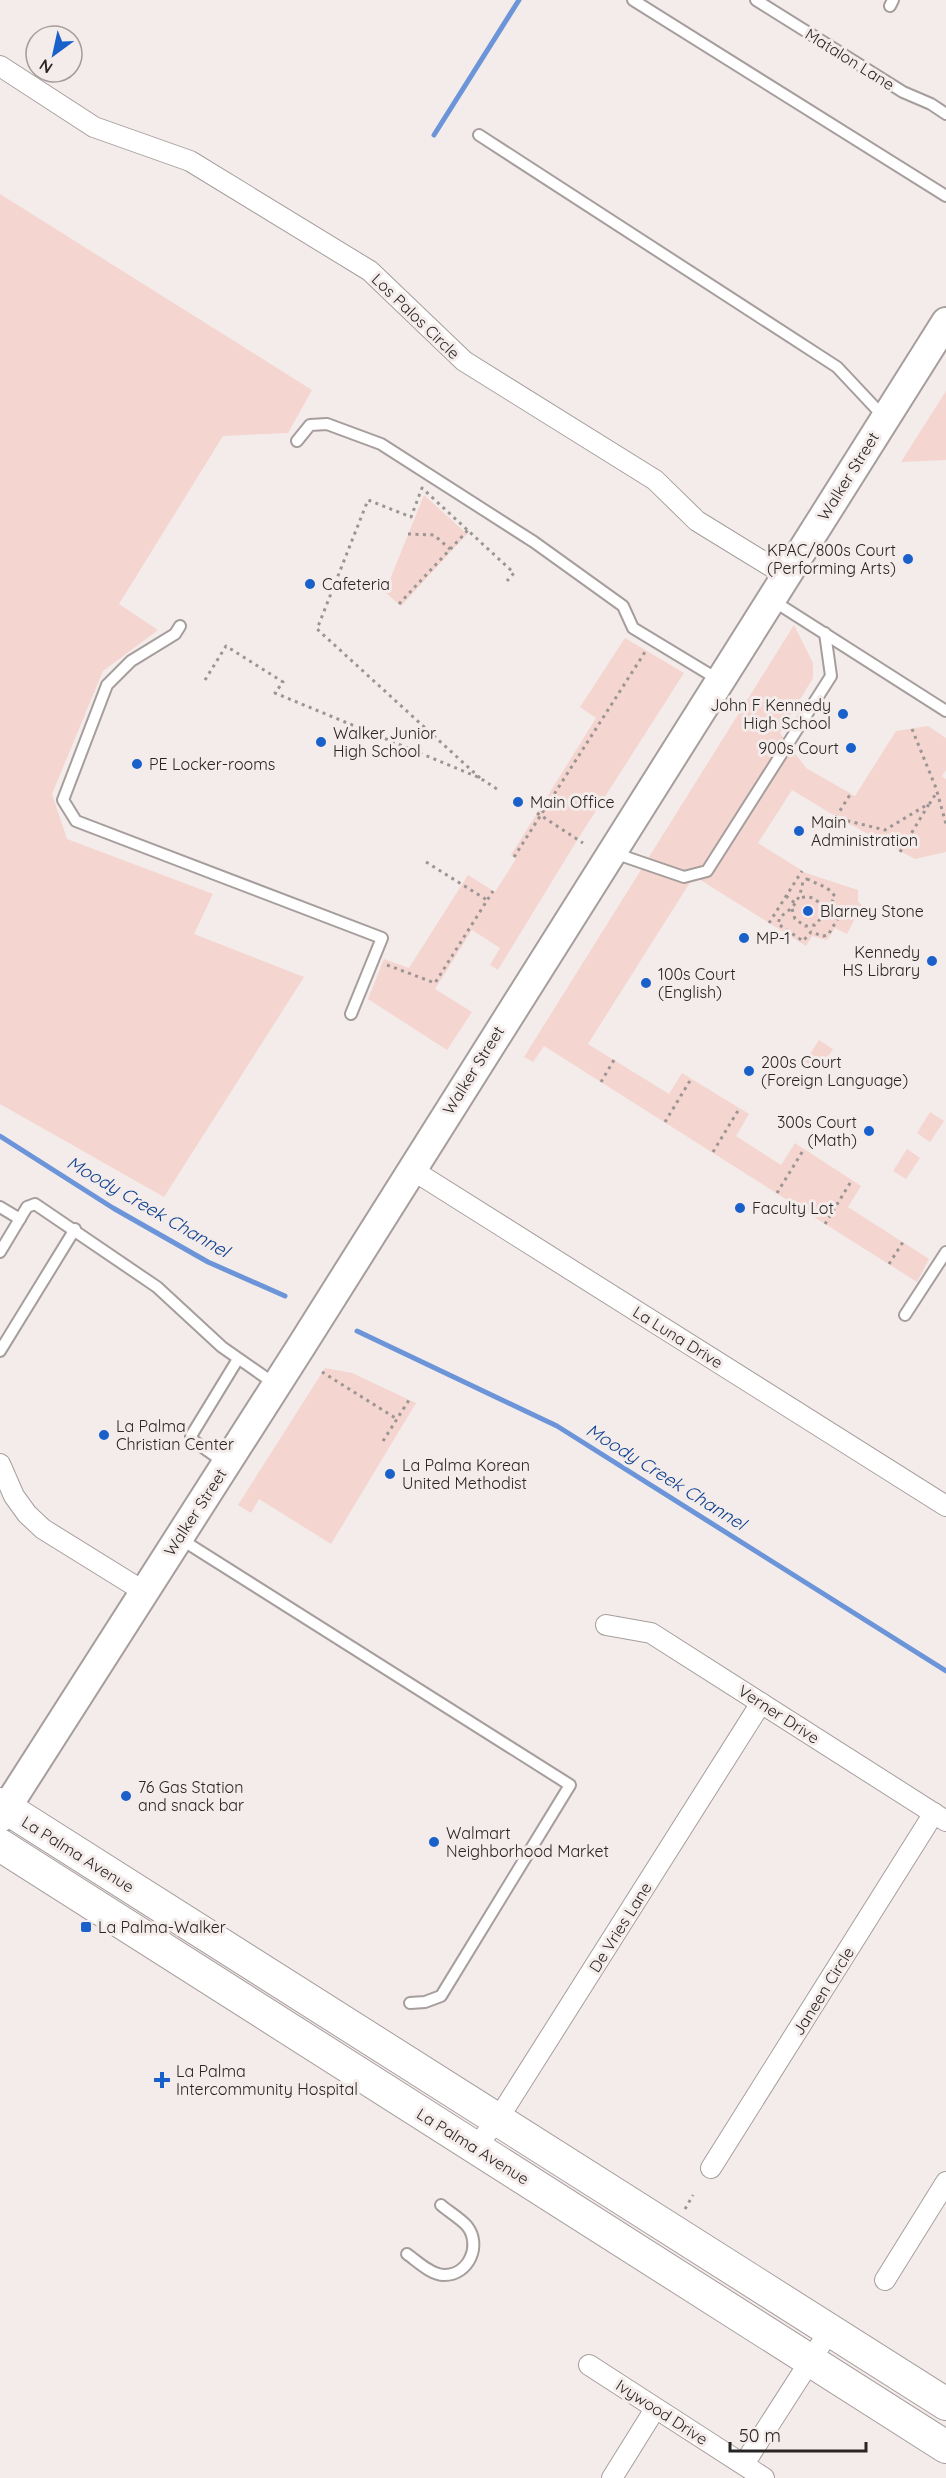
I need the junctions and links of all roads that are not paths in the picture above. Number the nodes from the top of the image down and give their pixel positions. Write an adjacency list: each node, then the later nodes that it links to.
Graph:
1 (633, 0): 6 (lane)
2 (756, 0): 4 (lane, Matalon Lane)
3 (0, 66): 10 (street, Los Palos Circle)
4 (946, 114)
5 (479, 135): 8 (lane)
6 (946, 196)
7 (944, 331): 8 (main road, Walker Street)
8 (885, 418): 10 (main road, Walker Street)
9 (297, 441): 13 (lane)
10 (778, 587): 12 (lane); 13 (main road, Walker Street)
11 (180, 626): 16 (lane)
12 (825, 633): 14 (lane); 15 (lane)
13 (719, 680): 15 (main road, Walker Street)
14 (946, 711)
15 (611, 852): 17 (main road, Walker Street)
16 (351, 1014)
17 (411, 1169): 26 (main road, Walker Street); 29 (street, La Luna Drive)
18 (0, 1207): 19 (lane)
19 (20, 1219): 20 (lane); 21 (lane)
20 (75, 1229): 24 (lane); 25 (lane)
21 (0, 1252)
22 (946, 1252): 23 (lane)
23 (905, 1315)
24 (0, 1351)
25 (238, 1359): 26 (lane); 27 (lane)
26 (277, 1384): 27 (main road, Walker Street)
27 (226, 1463): 30 (main road, Walker Street)
28 (0, 1464): 31 (street)
29 (946, 1506)
30 (178, 1538): 31 (main road, Walker Street); 37 (lane)
31 (143, 1591): 34 (main road, Walker Street)
32 (606, 1625): 33 (street, Verner Drive)
33 (761, 1703): 35 (street, Verner Drive); 38 (street, De Vries Lane)
34 (2, 1810): 38 (main road, La Palma Avenue)
35 (940, 1817): 40 (street, Janeen Circle)
36 (0, 1845): 39 (main road, La Palma Avenue)
37 (410, 2003)
38 (498, 2119): 39 (street, De Vries Lane); 45 (main road, La Palma Avenue)
39 (475, 2148): 46 (main road, La Palma Avenue)
40 (711, 2168)
41 (946, 2182): 44 (street)
42 (441, 2205): 43 (lane)
43 (407, 2254)
44 (885, 2280)
45 (830, 2330): 46 (street); 48 (main road, La Palma Avenue)
46 (811, 2361): 50 (main road, La Palma Avenue); 51 (street)
47 (589, 2365): 49 (street, Ivywood Drive)
48 (946, 2404)
49 (656, 2409): 51 (street, Ivywood Drive); 52 (street)
50 (946, 2447)
51 (744, 2464): 53 (street, Ivywood Drive)
52 (612, 2478)
53 (764, 2478)

